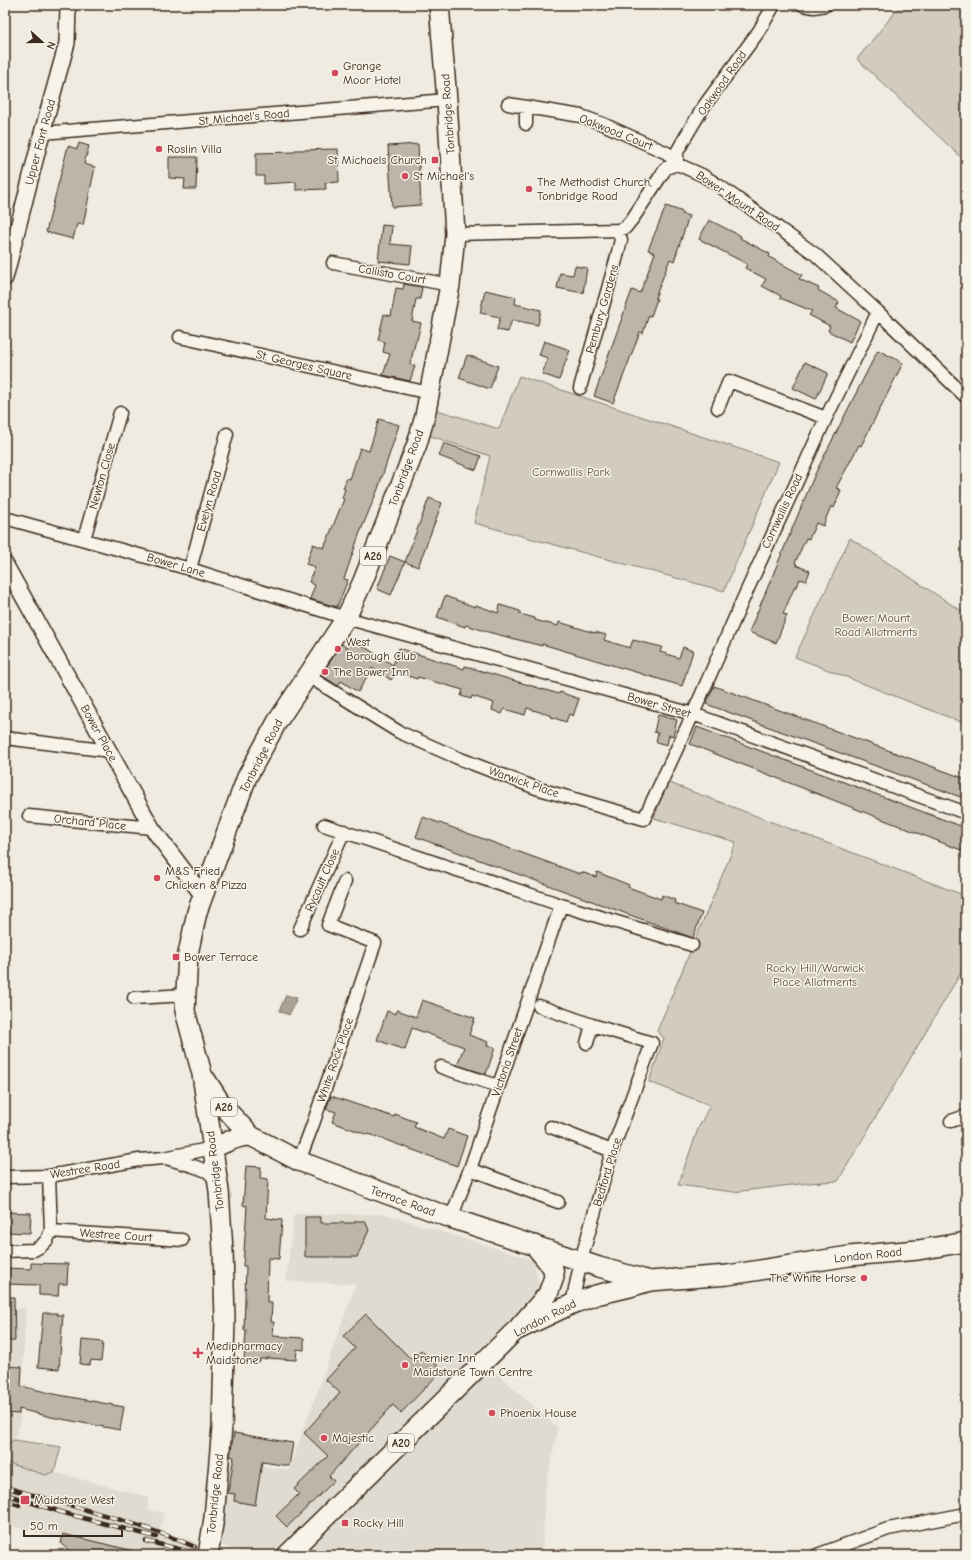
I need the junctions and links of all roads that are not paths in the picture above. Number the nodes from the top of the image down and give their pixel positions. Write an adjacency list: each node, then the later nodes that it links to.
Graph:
1 (68, 5): 10 (street, Upper Fant Road)
2 (439, 5): 6 (main road, Tonbridge Road / A26)
3 (774, 5): 11 (street, Oakwood Road)
4 (803, 5): 5 (street)
5 (826, 5)
6 (447, 100): 10 (street, St Michael's Road); 13 (main road, Tonbridge Road / A26)
7 (508, 104): 8 (street, Oakwood Court)
8 (526, 107): 9 (street); 11 (street, Oakwood Court)
9 (526, 124)
10 (42, 133): 15 (street, Upper Fant Road)
11 (677, 164): 12 (street); 17 (street, Bower Mount Road)
12 (618, 230): 13 (street); 19 (street, Pembury Gardens)
13 (455, 234): 16 (main road, Tonbridge Road / A26)
14 (333, 264): 16 (street, Callisto Court)
15 (5, 278)
16 (450, 285): 20 (main road, Tonbridge Road / A26)
17 (878, 312): 21 (street, Bower Mount Road); 24 (street, Cornwallis Road)
18 (180, 337): 20 (street, St. Georges Square)
19 (580, 388)
20 (429, 393): 30 (main road, Tonbridge Road / A26)
21 (966, 397)
22 (718, 408): 24 (street)
23 (120, 413): 27 (street, Newton Close)
24 (826, 418): 32 (street, Cornwallis Road)
25 (227, 434): 29 (street, Evelyn Road)
26 (5, 518): 27 (street, Bower Lane)
27 (84, 539): 29 (street, Bower Lane)
28 (5, 564): 34 (street, Bower Place)
29 (190, 569): 30 (street, Bower Lane)
30 (346, 618): 31 (main road, Tonbridge Road / A26); 32 (street, Bower Street)
31 (308, 676): 32 (street, Warwick Place); 41 (main road, Tonbridge Road / A26)
32 (693, 714): 35 (street, Bower Street)
33 (5, 738): 34 (street)
34 (110, 750): 38 (street, Bower Place)
35 (966, 813)
36 (29, 816): 38 (street, Orchard Place)
37 (324, 825): 39 (street)
38 (152, 828): 41 (street, Bower Place)
39 (344, 831): 42 (street); 43 (street, Rycault Close)
40 (345, 881): 60 (street, White Rock Place)
41 (202, 896): 45 (main road, Tonbridge Road / A26)
42 (561, 905): 44 (street); 52 (street, Victoria Street)
43 (300, 929)
44 (692, 945)
45 (186, 995): 46 (street); 51 (main road, Tonbridge Road / A26)
46 (134, 998)
47 (539, 1006): 48 (street)
48 (592, 1025): 49 (street); 58 (street, Bedford Place)
49 (587, 1043)
50 (441, 1067): 52 (street)
51 (202, 1074): 56 (main road, Terrace Road / A26); 57 (main road, Tonbridge Road / A26)
52 (498, 1086): 61 (street, Victoria Street)
53 (966, 1116): 54 (street)
54 (951, 1121)
55 (551, 1127): 58 (street)
56 (251, 1136): 57 (main road, Westree Road); 60 (main road, Terrace Road / A20)
57 (213, 1148): 59 (street, Westree Road); 64 (main road, Tonbridge Road)
58 (612, 1151): 72 (street, Bedford Place)
59 (164, 1158): 62 (street, Westree Road); 64 (street, Westree Road)
60 (299, 1161): 66 (main road, Terrace Road / A20)
61 (470, 1169): 65 (street); 66 (street, Victoria Street)
62 (49, 1176): 63 (street, Westree Road); 67 (street)
63 (5, 1177)
64 (217, 1180): 77 (main road, Tonbridge Road)
65 (558, 1202)
66 (452, 1218): 70 (main road, Terrace Road / A20)
67 (51, 1231): 68 (street, Westree Court); 71 (street)
68 (182, 1240)
69 (966, 1242): 73 (main road, London Road / A20)
70 (534, 1245): 72 (main road, London Road / A20); 75 (main road, A20)
71 (5, 1251)
72 (581, 1260): 73 (main road, London Road / A20); 74 (street, Bedford Place)
73 (650, 1281): 74 (main road, London Road / A20)
74 (572, 1304): 75 (main road, London Road / A20)
75 (515, 1331): 78 (main road, London Road / A20)
76 (966, 1514): 79 (street)
77 (208, 1555)
78 (287, 1555)
79 (817, 1555)

